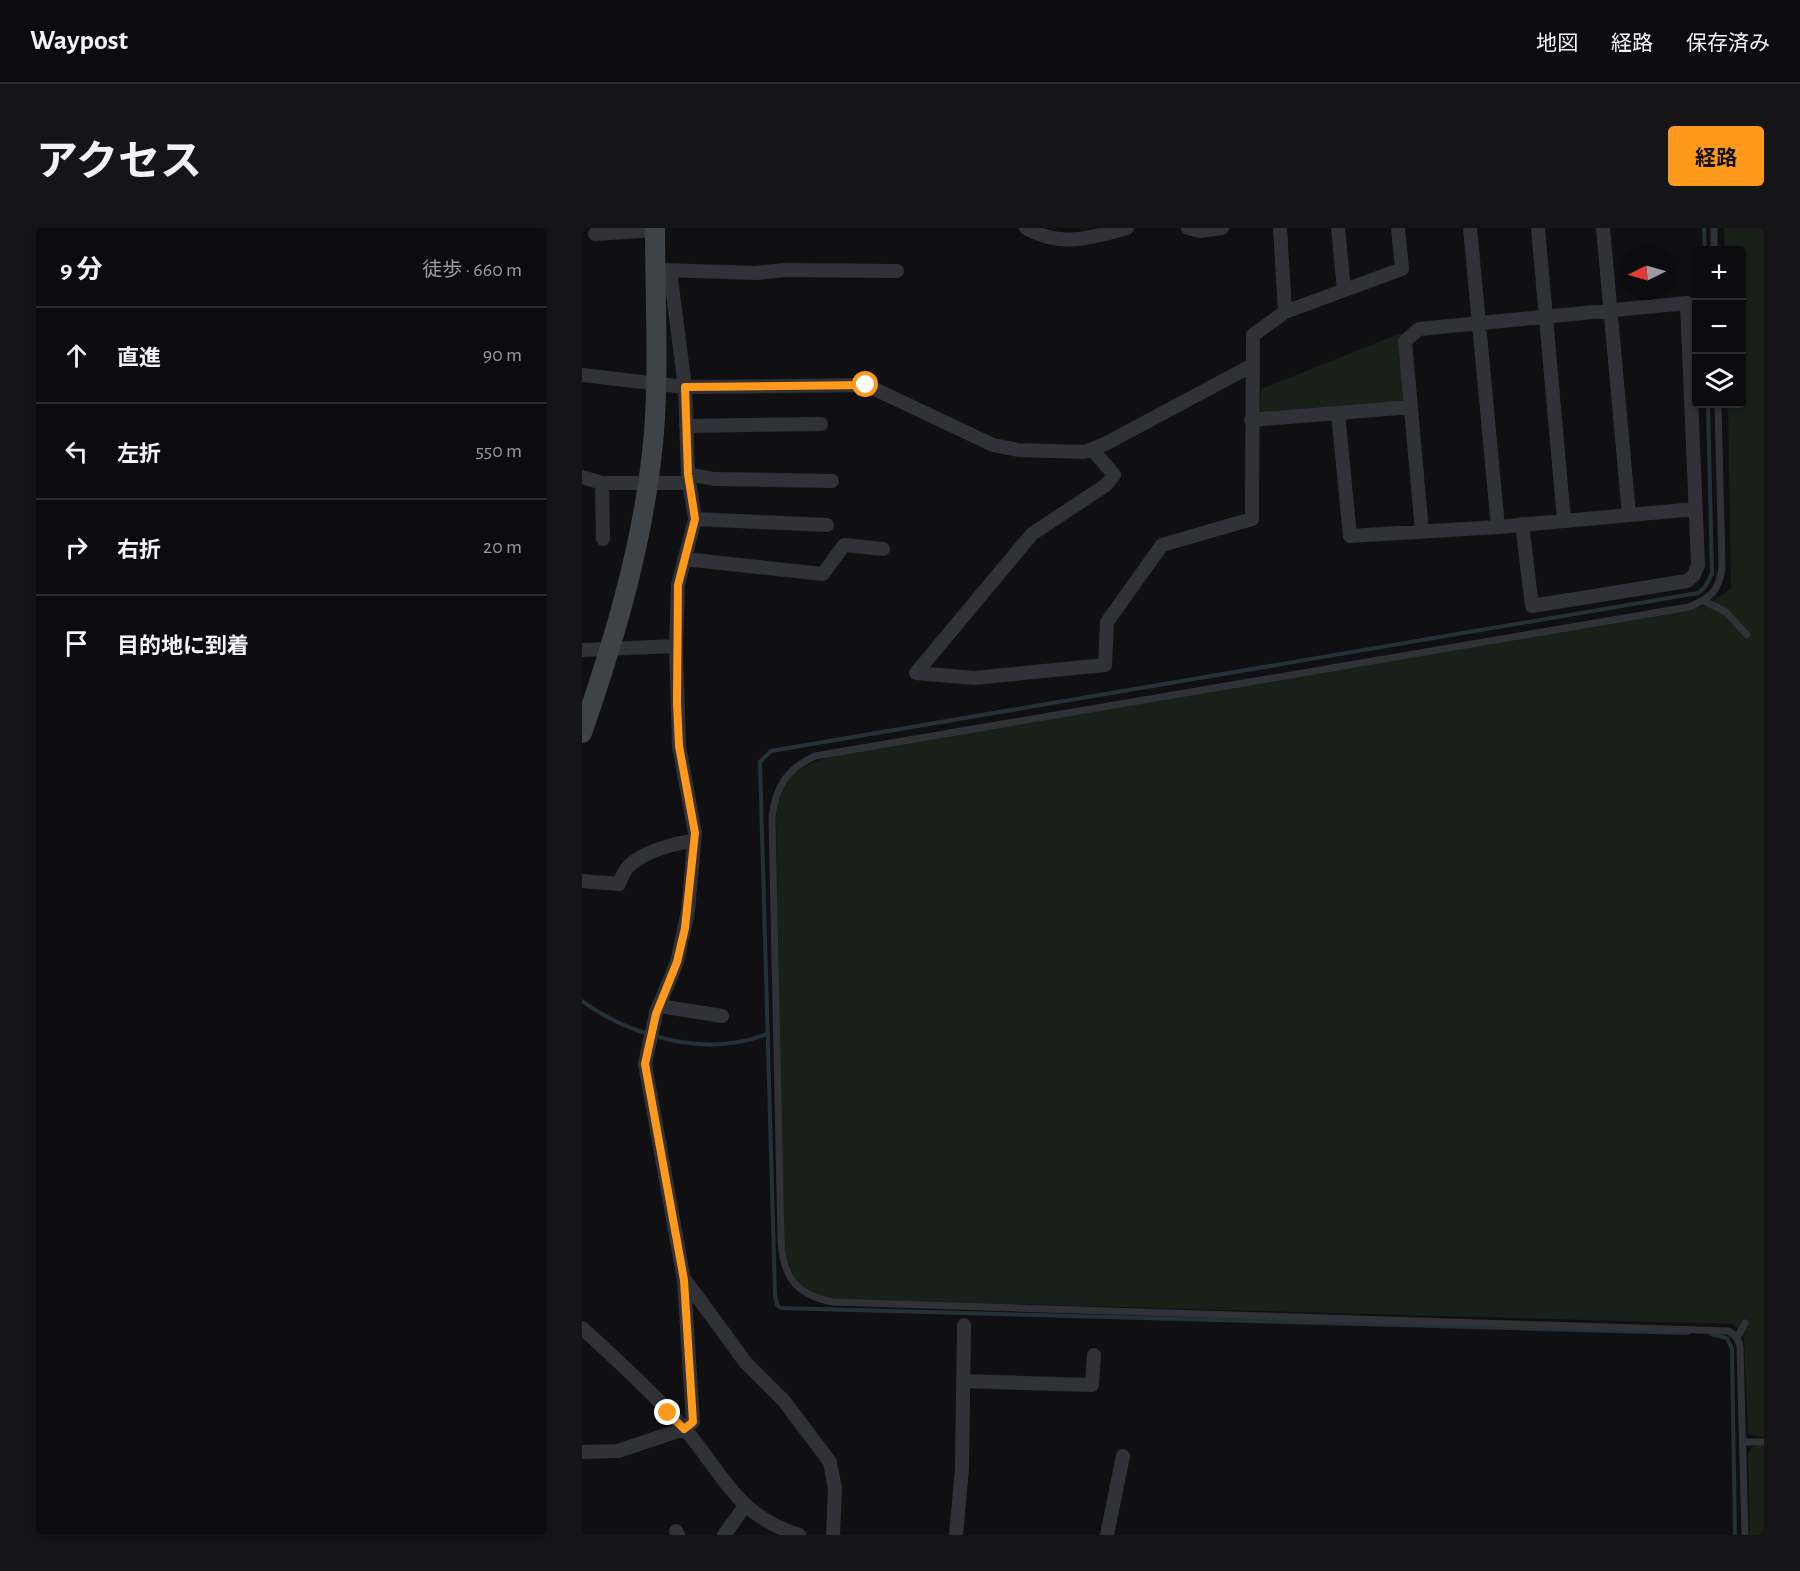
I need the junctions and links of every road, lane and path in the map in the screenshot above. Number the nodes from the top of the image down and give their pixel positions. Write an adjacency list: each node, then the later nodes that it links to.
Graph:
1 (1026, 228): 2 (street)
2 (1126, 228)
3 (1188, 228): 4 (street)
4 (1222, 228)
5 (1280, 228): 19 (street)
6 (1338, 228): 17 (street)
7 (1398, 228): 17 (street)
8 (1470, 228): 21 (street)
9 (1538, 228): 20 (street)
10 (1603, 228): 18 (street)
11 (1714, 228): 14 (lane)
12 (655, 229): 13 (street); 15 (street)
13 (595, 234)
14 (1714, 246)
15 (663, 269): 16 (street); 24 (street); 25 (street)
16 (897, 271)
17 (1344, 290): 19 (street)
18 (1610, 309): 20 (street); 38 (street); 39 (street)
19 (1285, 312): 22 (street)
20 (1547, 315): 21 (street); 41 (street)
21 (1480, 322): 26 (street); 44 (street)
22 (1251, 366): 29 (street); 32 (street)
23 (582, 375): 24 (street)
24 (655, 382): 25 (street); 37 (street)
25 (685, 387): 31 (street); 32 (street)
26 (1410, 407): 28 (street); 45 (street)
27 (1718, 408): 49 (lane)
28 (1338, 413): 29 (street); 45 (street)
29 (1251, 420): 32 (street)
30 (821, 424): 31 (street)
31 (686, 426): 34 (street)
32 (1092, 449)
33 (582, 477): 36 (street)
34 (689, 479): 35 (street); 37 (street); 40 (street)
35 (832, 481)
36 (602, 483): 37 (street); 46 (street)
37 (648, 483): 52 (street)
38 (1695, 510): 39 (street); 42 (street)
39 (1629, 515): 41 (street)
40 (695, 519): 43 (street); 48 (street)
41 (1564, 520): 42 (street)
42 (1522, 524): 44 (street)
43 (826, 525)
44 (1498, 527): 45 (street)
45 (1422, 531)
46 (603, 539)
47 (883, 549): 48 (street)
48 (684, 559): 51 (street)
49 (1704, 601): 50 (lane); 63 (lane)
50 (1748, 635)
51 (676, 646): 52 (street); 55 (street)
52 (611, 649): 53 (street); 54 (street)
53 (582, 650)
54 (582, 733)
55 (694, 841): 56 (street); 57 (street)
56 (582, 881)
57 (659, 1006): 58 (street); 59 (street)
58 (722, 1016)
59 (684, 1280): 66 (street); 74 (street)
60 (1745, 1323): 63 (lane)
61 (964, 1325): 65 (street)
62 (582, 1328): 66 (street)
63 (1737, 1338): 67 (lane)
64 (1094, 1355): 65 (street)
65 (963, 1381): 75 (street)
66 (684, 1429): 69 (street); 71 (street)
67 (1743, 1442): 68 (lane); 77 (lane)
68 (1764, 1442)
69 (582, 1452)
70 (1123, 1456): 76 (street)
71 (745, 1506): 72 (street); 73 (street)
72 (724, 1535)
73 (799, 1535)
74 (834, 1535)
75 (956, 1535)
76 (1107, 1535)
77 (1745, 1535)

